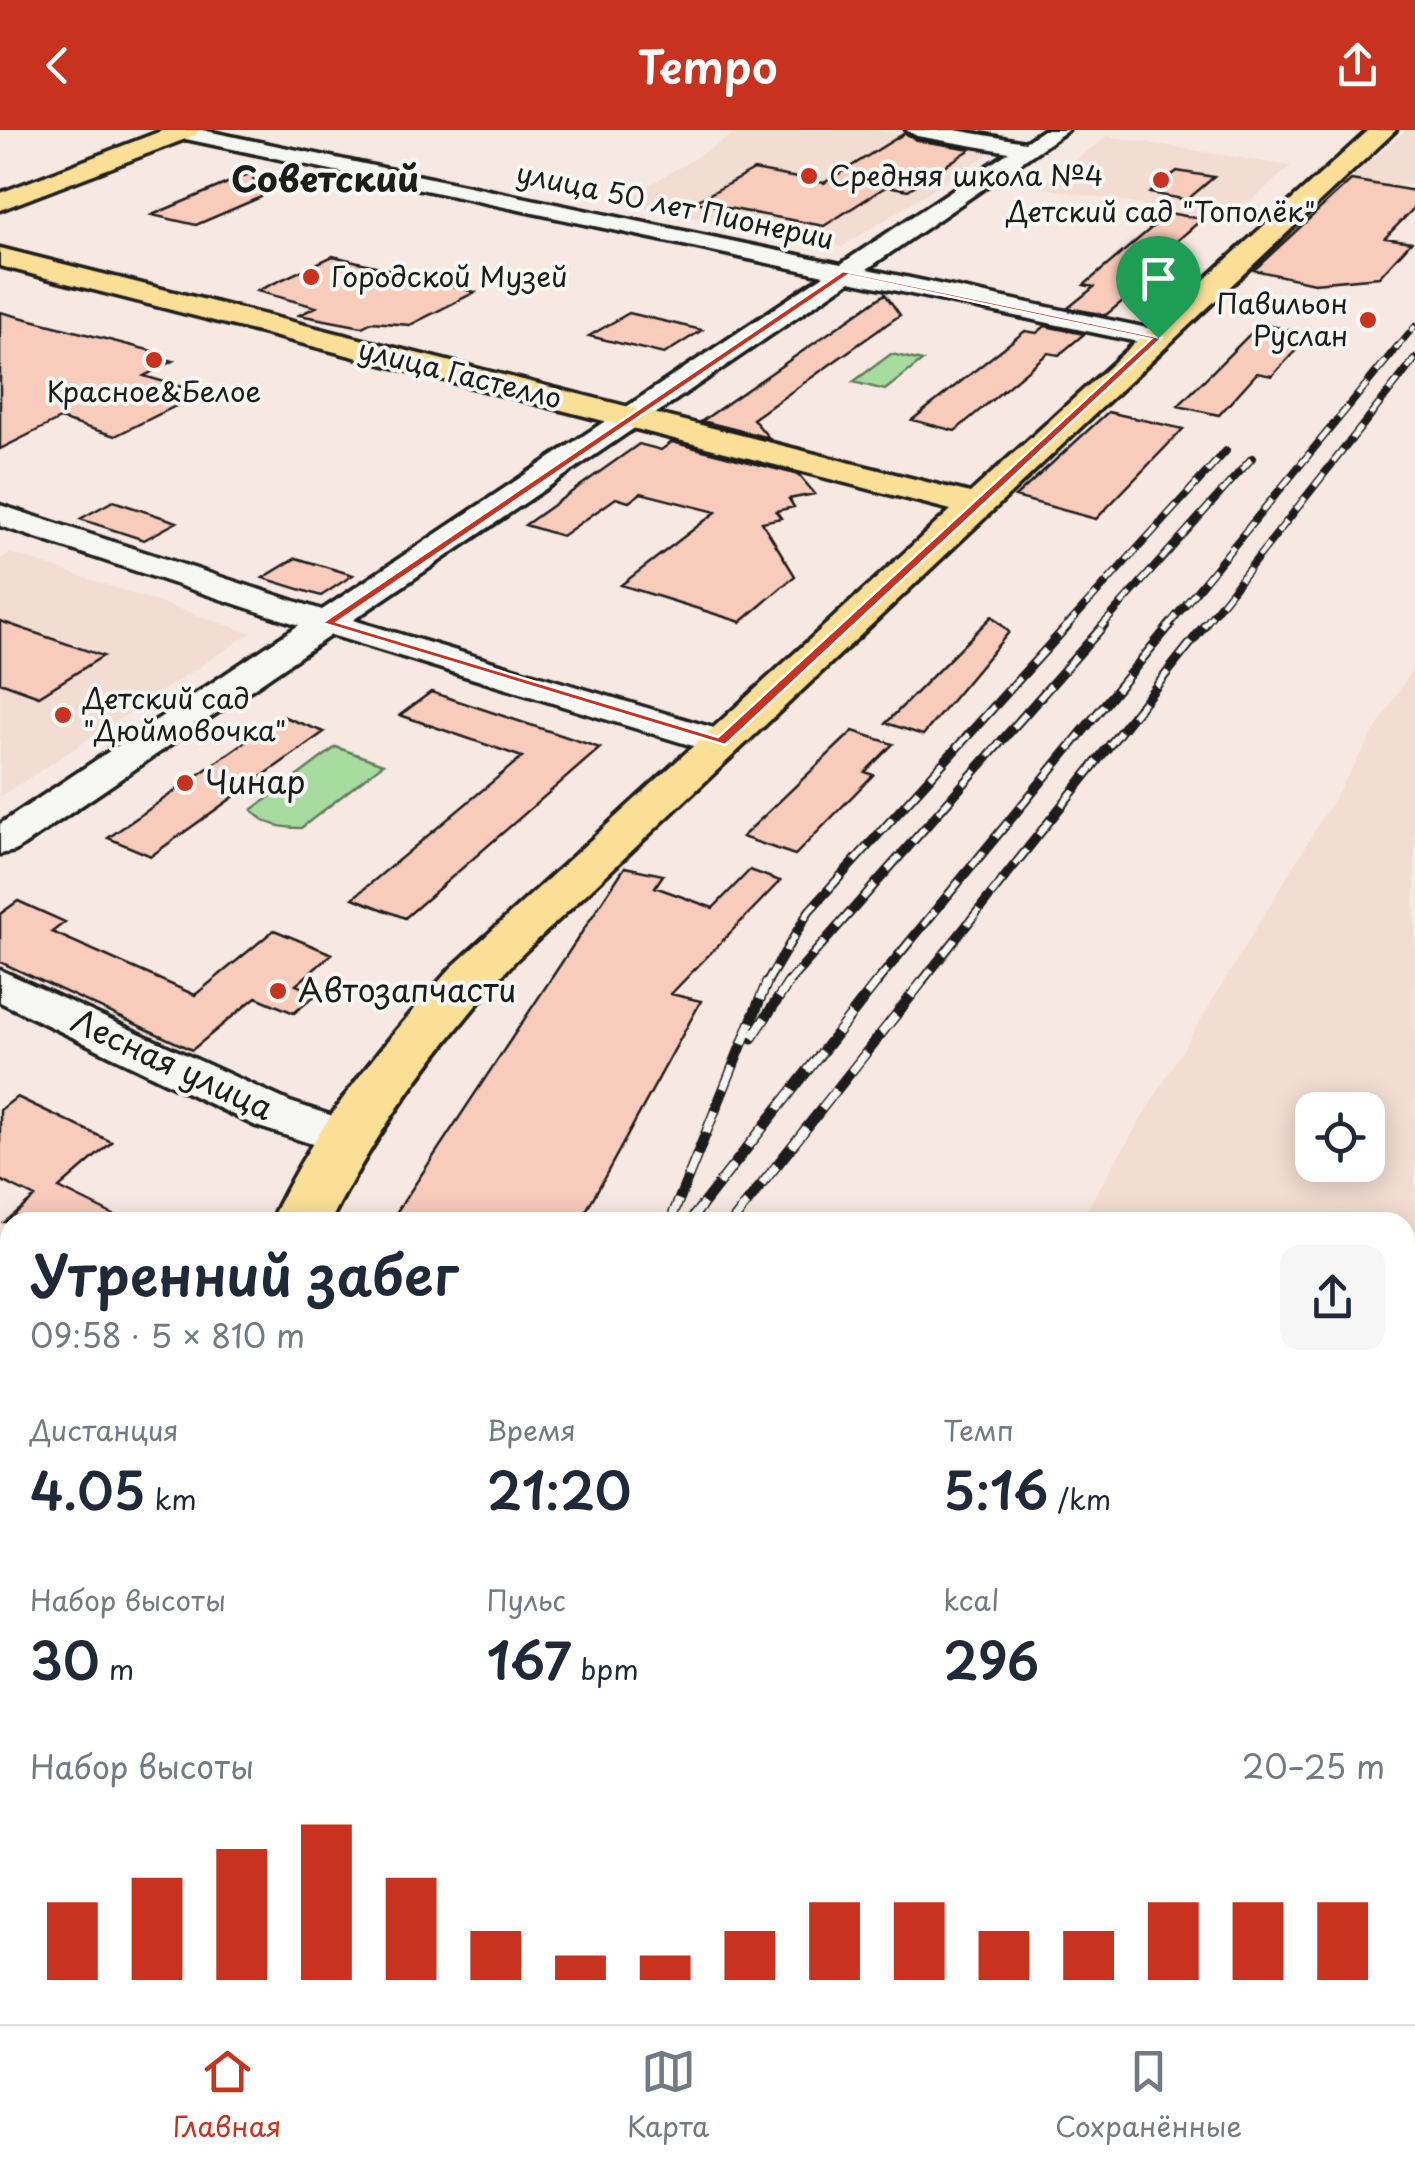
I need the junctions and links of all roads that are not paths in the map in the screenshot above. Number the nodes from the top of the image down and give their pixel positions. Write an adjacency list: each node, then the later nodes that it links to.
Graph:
1 (917, 130): 5 (street)
2 (1057, 130): 5 (street)
3 (1384, 130): 9 (main road)
4 (184, 131): 6 (main road); 8 (street, улица 50 лет Пионерии)
5 (1028, 149): 8 (street)
6 (0, 202)
7 (0, 256): 10 (main road, улица Гастелло)
8 (846, 272): 9 (street, улица 50 лет Пионерии); 10 (street)
9 (1158, 338): 11 (main road)
10 (630, 418): 11 (main road, улица Гастелло); 13 (street)
11 (978, 506): 14 (main road)
12 (0, 516): 13 (street)
13 (328, 623): 14 (street); 15 (street)
14 (720, 742): 17 (main road)
15 (0, 842)
16 (0, 984): 17 (street, Лесная улица)
17 (347, 1138): 18 (main road)
18 (306, 1212)

